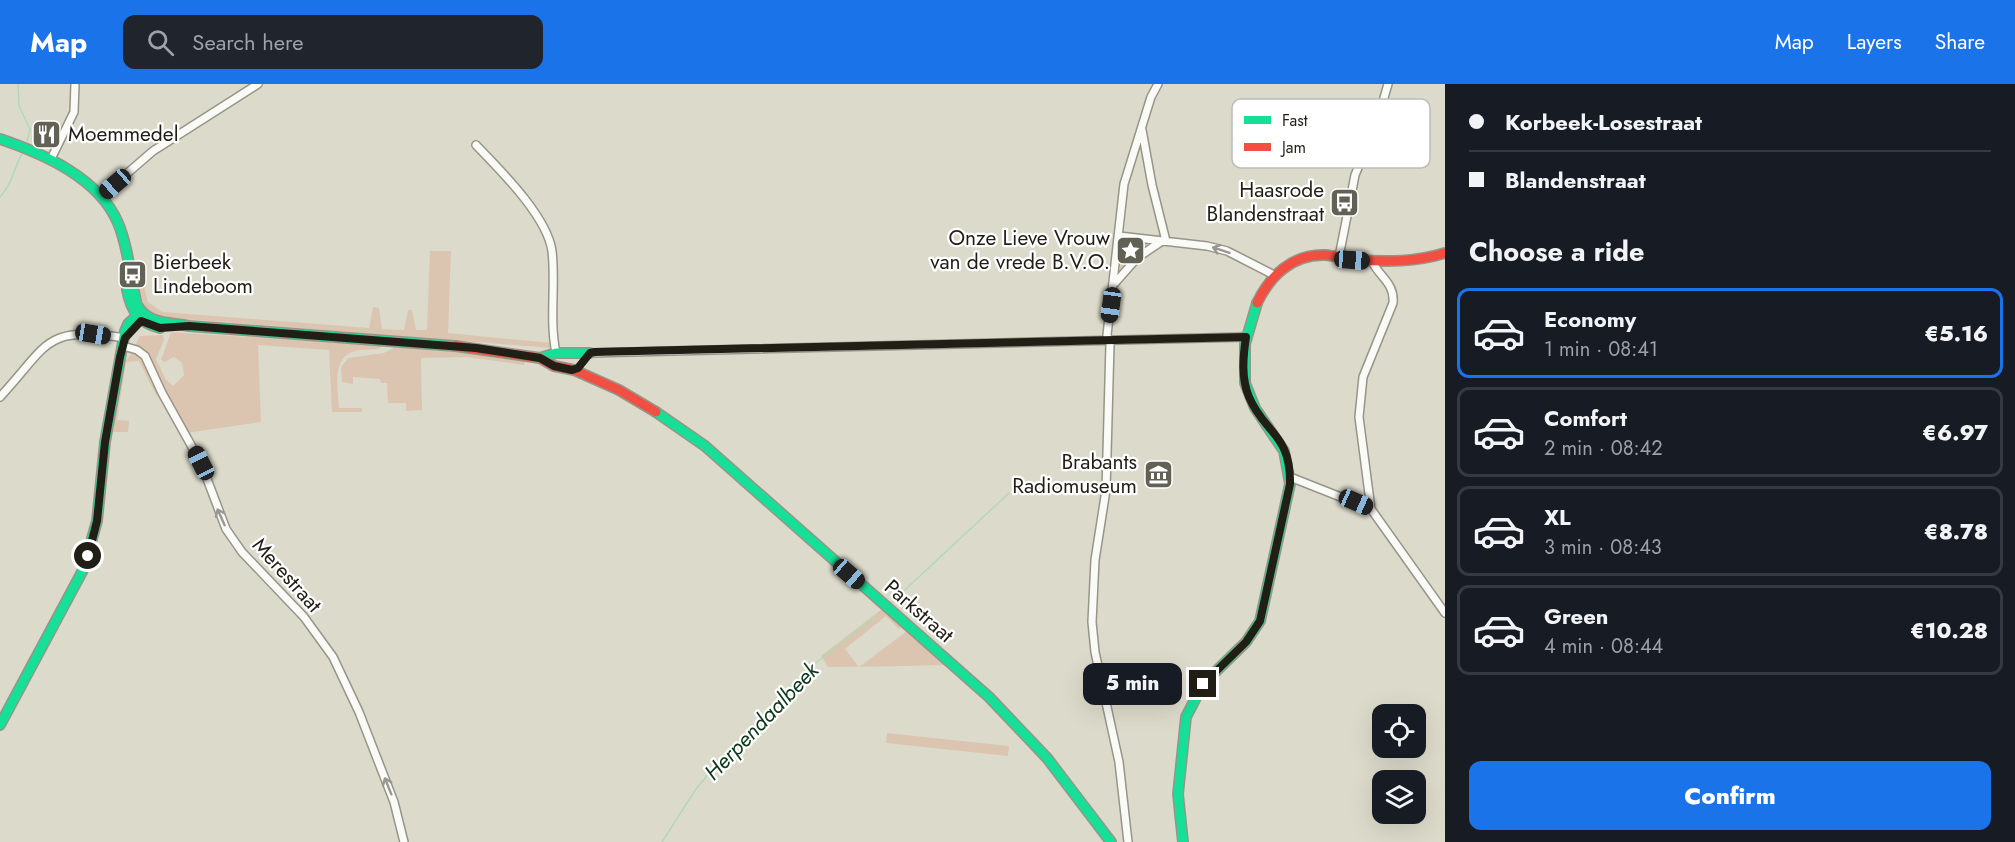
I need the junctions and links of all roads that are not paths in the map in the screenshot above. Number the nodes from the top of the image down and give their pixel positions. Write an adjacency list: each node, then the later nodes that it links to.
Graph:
1 (75, 84): 9 (street)
2 (258, 84): 11 (street)
3 (1158, 84): 6 (street)
4 (1388, 84): 5 (street)
5 (1384, 99)
6 (1142, 127): 12 (street); 13 (street)
7 (0, 139): 9 (street)
8 (476, 145): 24 (street)
9 (51, 159): 11 (street)
10 (1357, 168): 15 (street)
11 (101, 196): 19 (street)
12 (1119, 236): 13 (street); 18 (street)
13 (1164, 241): 17 (street, one-way to 13); 18 (street)
14 (1445, 253): 16 (street)
15 (1339, 257): 16 (street); 17 (street)
16 (1372, 261): 28 (street)
17 (1274, 275): 20 (street)
18 (1113, 285): 21 (street)
19 (141, 316): 22 (street); 24 (street)
20 (1246, 337): 21 (street); 27 (street)
21 (1108, 339): 23 (street); 33 (street)
22 (124, 342): 26 (street); 30 (street); 31 (street, Merestraat, one-way to 22)
23 (590, 353): 25 (street)
24 (553, 357): 25 (street); 25 (street)
25 (578, 363): 32 (street, Parkstraat)
26 (0, 397)
27 (1290, 477): 28 (street); 34 (street)
28 (1371, 509): 29 (street)
29 (1445, 613)
30 (0, 725)
31 (404, 842)
32 (1112, 842)
33 (1128, 842)
34 (1183, 842)

